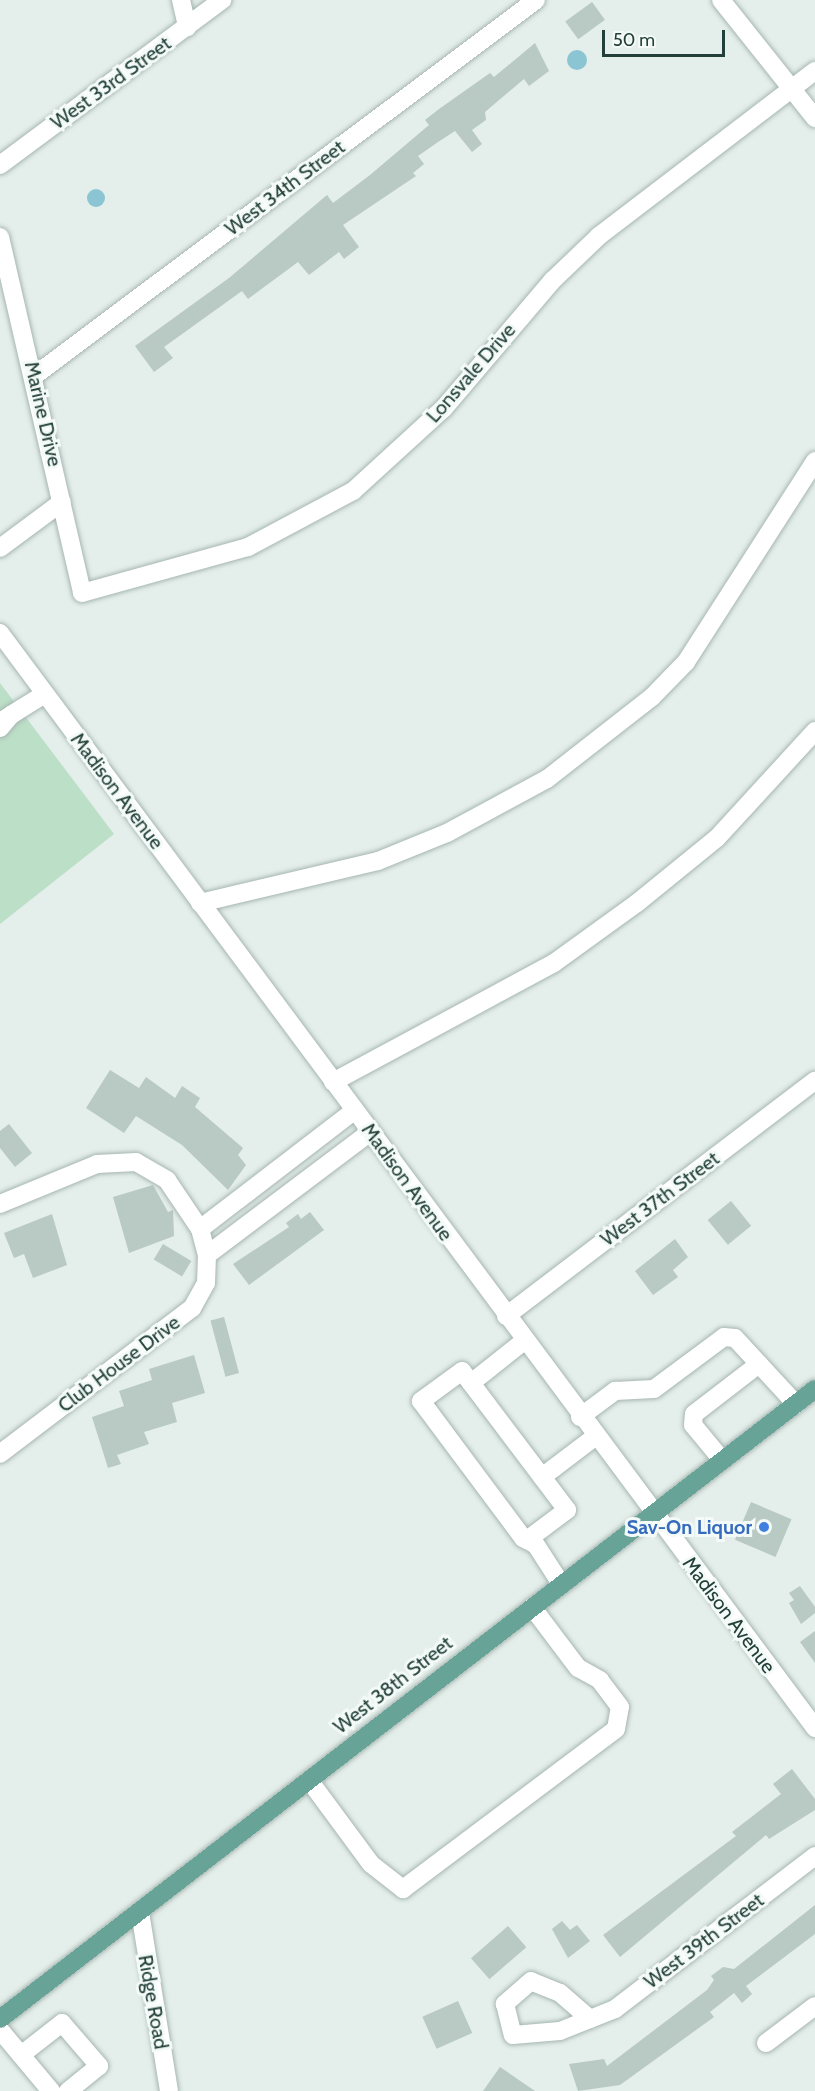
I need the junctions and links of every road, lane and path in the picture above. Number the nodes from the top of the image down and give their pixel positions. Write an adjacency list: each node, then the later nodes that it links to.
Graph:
1 (181, 0): 5 (street)
2 (222, 0): 5 (street, West 33rd Street)
3 (536, 0): 11 (street, West 34th Street)
4 (721, 0): 7 (street)
5 (187, 27): 9 (street, West 33rd Street)
6 (815, 71): 7 (street, Lonsvale Drive)
7 (792, 89): 8 (street); 15 (street, Lonsvale Drive)
8 (815, 118)
9 (0, 165)
10 (0, 237): 11 (street, Marine Drive)
11 (34, 376): 13 (street, Marine Drive)
12 (815, 461): 20 (street)
13 (62, 501): 14 (street); 15 (street, Marine Drive)
14 (0, 548)
15 (82, 593)
16 (0, 633): 17 (street, Madison Avenue)
17 (44, 694): 18 (street); 20 (street, Madison Avenue)
18 (4, 722)
19 (815, 730): 21 (street)
20 (200, 903): 21 (street, Madison Avenue)
21 (333, 1082): 23 (street, Madison Avenue)
22 (815, 1082): 28 (street, West 37th Street)
23 (354, 1111): 24 (street, Madison Avenue); 26 (street)
24 (370, 1132): 27 (street); 28 (street, Madison Avenue)
25 (0, 1204): 26 (street, Club House Drive)
26 (200, 1229): 27 (street, Club House Drive)
27 (207, 1255): 36 (street, Club House Drive)
28 (506, 1316): 29 (street, Madison Avenue)
29 (524, 1341): 31 (street); 34 (street, Madison Avenue)
30 (759, 1364): 33 (street); 34 (street); 37 (street)
31 (471, 1383): 38 (street); 40 (street)
32 (815, 1389): 33 (main road, West 38th Street)
33 (796, 1404): 37 (main road, West 38th Street)
34 (580, 1416): 35 (street, Madison Avenue)
35 (596, 1437): 38 (street); 39 (street, Madison Avenue)
36 (0, 1454)
37 (722, 1460): 39 (main road, West 38th Street)
38 (542, 1477): 40 (street)
39 (653, 1513): 41 (main road, West 38th Street); 43 (street, Madison Avenue)
40 (527, 1540): 41 (street)
41 (561, 1584): 42 (main road, West 38th Street)
42 (532, 1606): 44 (main road, West 38th Street); 44 (street)
43 (815, 1728)
44 (309, 1780): 46 (main road, West 38th Street)
45 (815, 1857): 49 (street, West 39th Street)
46 (140, 1912): 48 (main road, West 38th Street); 55 (street, Ridge Road)
47 (815, 2006): 51 (street)
48 (0, 2019)
49 (590, 2019)
50 (0, 2030): 52 (street)
51 (766, 2043)
52 (21, 2055): 53 (street); 54 (street)
53 (51, 2091)
54 (68, 2091)
55 (169, 2091)

